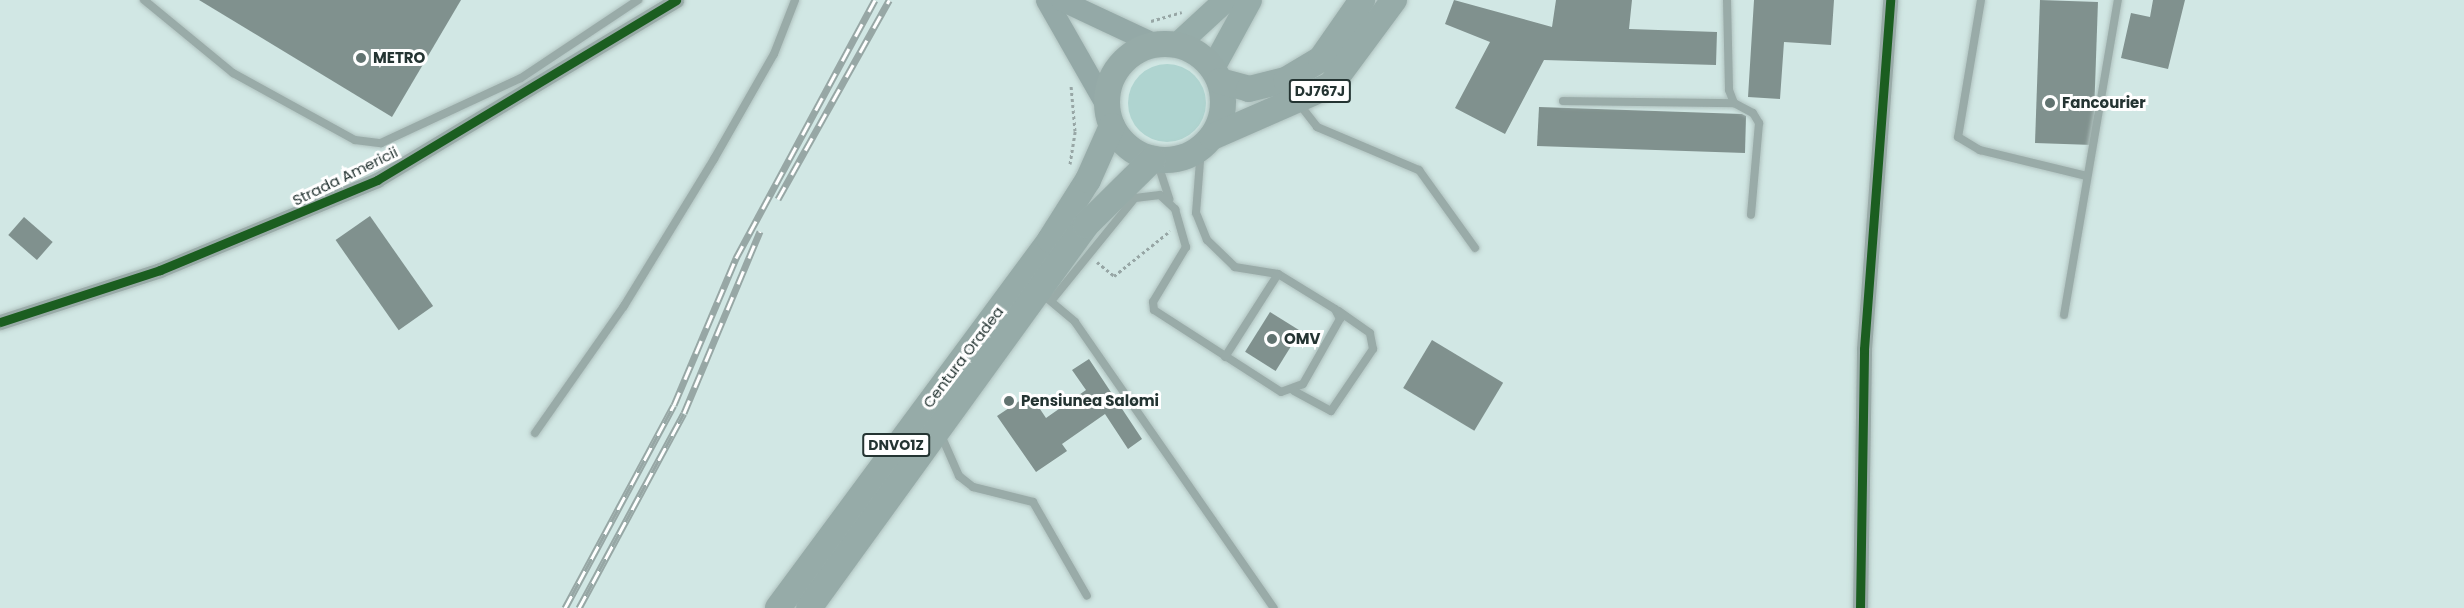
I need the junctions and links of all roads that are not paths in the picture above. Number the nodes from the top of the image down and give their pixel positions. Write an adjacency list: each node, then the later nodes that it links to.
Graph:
1 (144, 0): 2 (lane)
2 (638, 0)
3 (676, 0): 31 (street, Strada Americii)
4 (795, 0): 35 (lane)
5 (1046, 0): 20 (main road)
6 (1061, 0): 15 (main road)
7 (1226, 0): 15 (main road, DNVO1Z)
8 (1250, 0): 16 (main road)
9 (1362, 0): 16 (highway, DJ767J)
10 (1394, 0): 18 (highway, DJ767J)
11 (1726, 0): 19 (lane)
12 (1890, 0): 40 (street)
13 (1981, 0): 23 (lane)
14 (2118, 0): 23 (lane)
15 (1166, 44): 16 (highway); 20 (highway, DNVO1Z)
16 (1216, 75): 21 (highway)
17 (1563, 101): 19 (lane)
18 (1298, 103): 21 (highway, DJ767J); 26 (lane)
19 (1734, 103): 25 (lane)
20 (1109, 116): 22 (highway); 37 (highway, Centura Oradea / DNVO1Z)
21 (1206, 143): 22 (highway); 27 (lane)
22 (1155, 160): 24 (lane); 28 (highway, Centura Oradea / DNVO1Z)
23 (2087, 176): 30 (lane)
24 (1169, 199): 28 (lane); 32 (lane)
25 (1751, 215)
26 (1475, 248)
27 (1278, 274): 29 (lane); 32 (lane)
28 (1043, 299): 34 (highway, Centura Oradea / DNVO1Z); 39 (lane)
29 (1335, 309): 33 (lane); 33 (lane)
30 (2064, 315)
31 (0, 322)
32 (1225, 357): 33 (lane)
33 (1294, 392)
34 (939, 431): 36 (lane); 38 (highway, Centura Oradea / DNVO1Z)
35 (535, 433)
36 (1087, 596)
37 (778, 608)
38 (809, 608)
39 (1274, 608)
40 (1860, 608)

